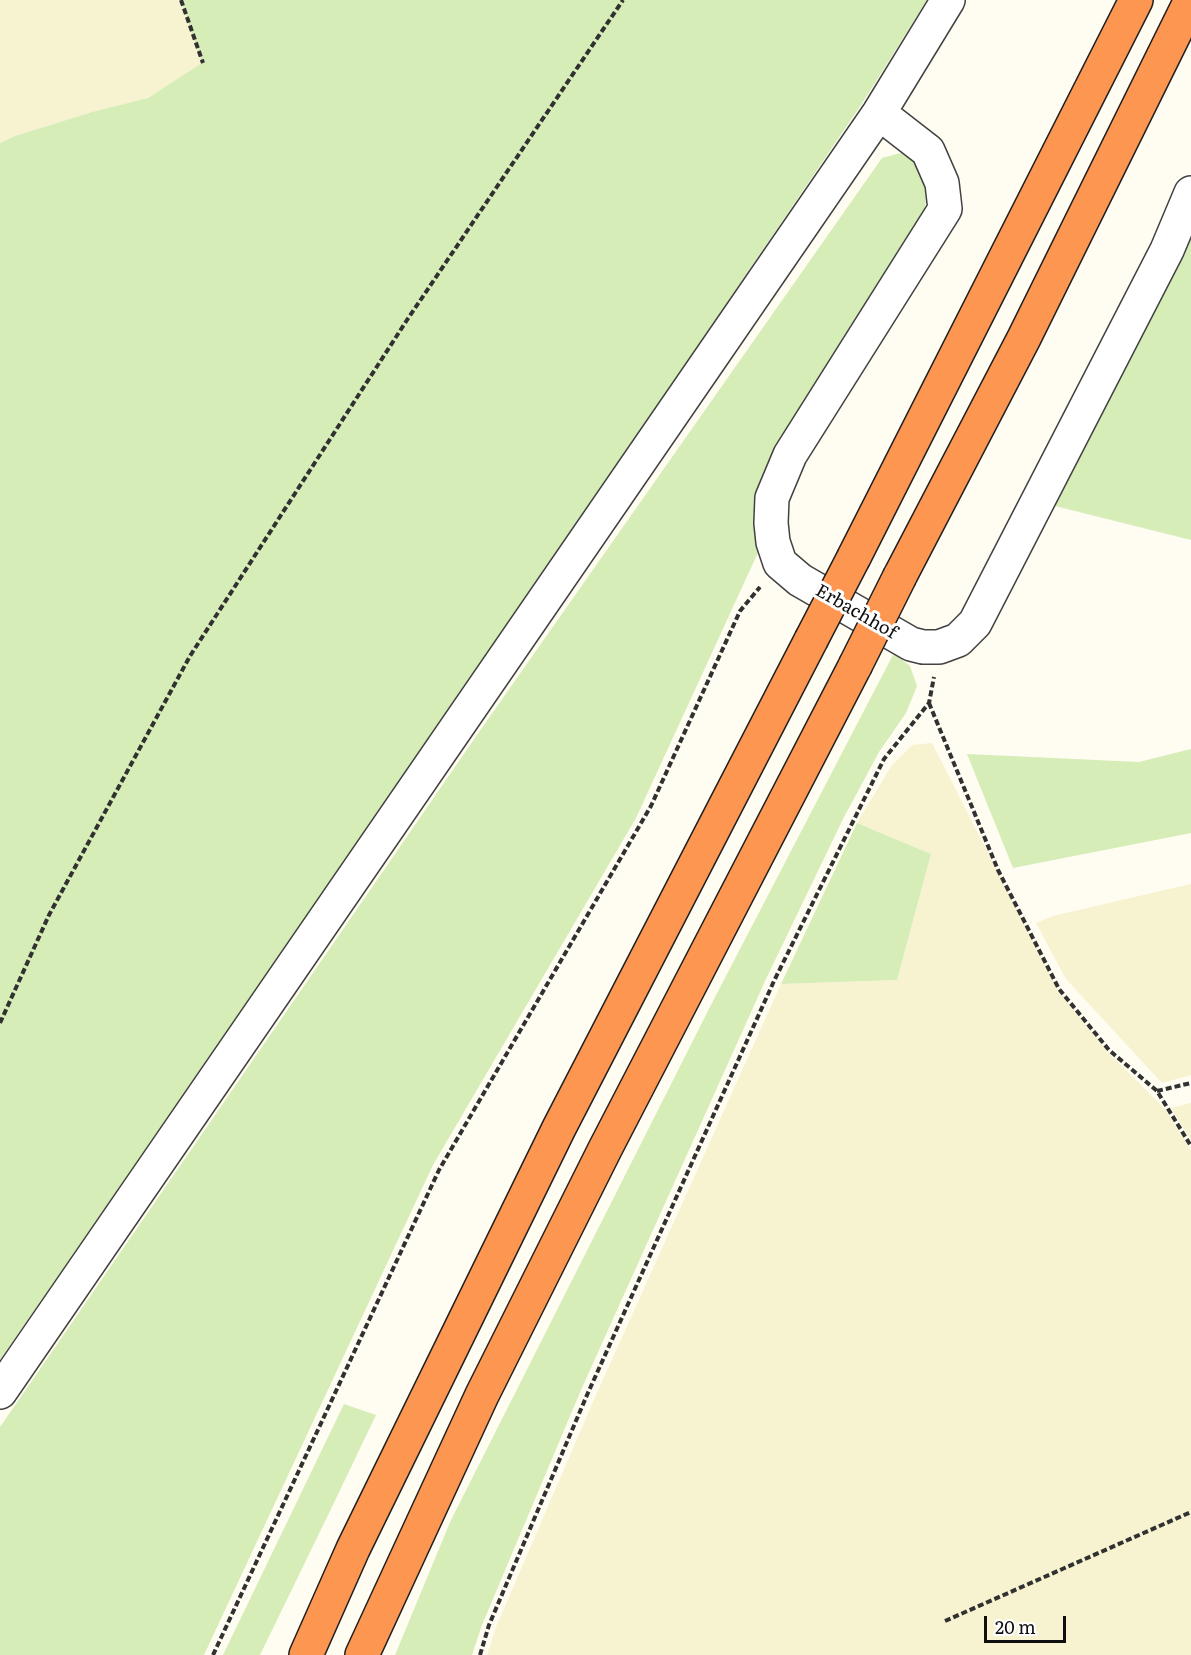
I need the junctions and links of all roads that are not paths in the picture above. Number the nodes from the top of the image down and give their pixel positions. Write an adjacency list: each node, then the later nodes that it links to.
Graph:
1 (948, 0): 4 (street)
2 (1136, 0): 7 (highway, bridge)
3 (1191, 0): 8 (highway, bridge)
4 (879, 113): 5 (street, Erbachhof); 6 (street)
5 (1191, 193)
6 (0, 1392)
7 (306, 1653)
8 (362, 1655)

